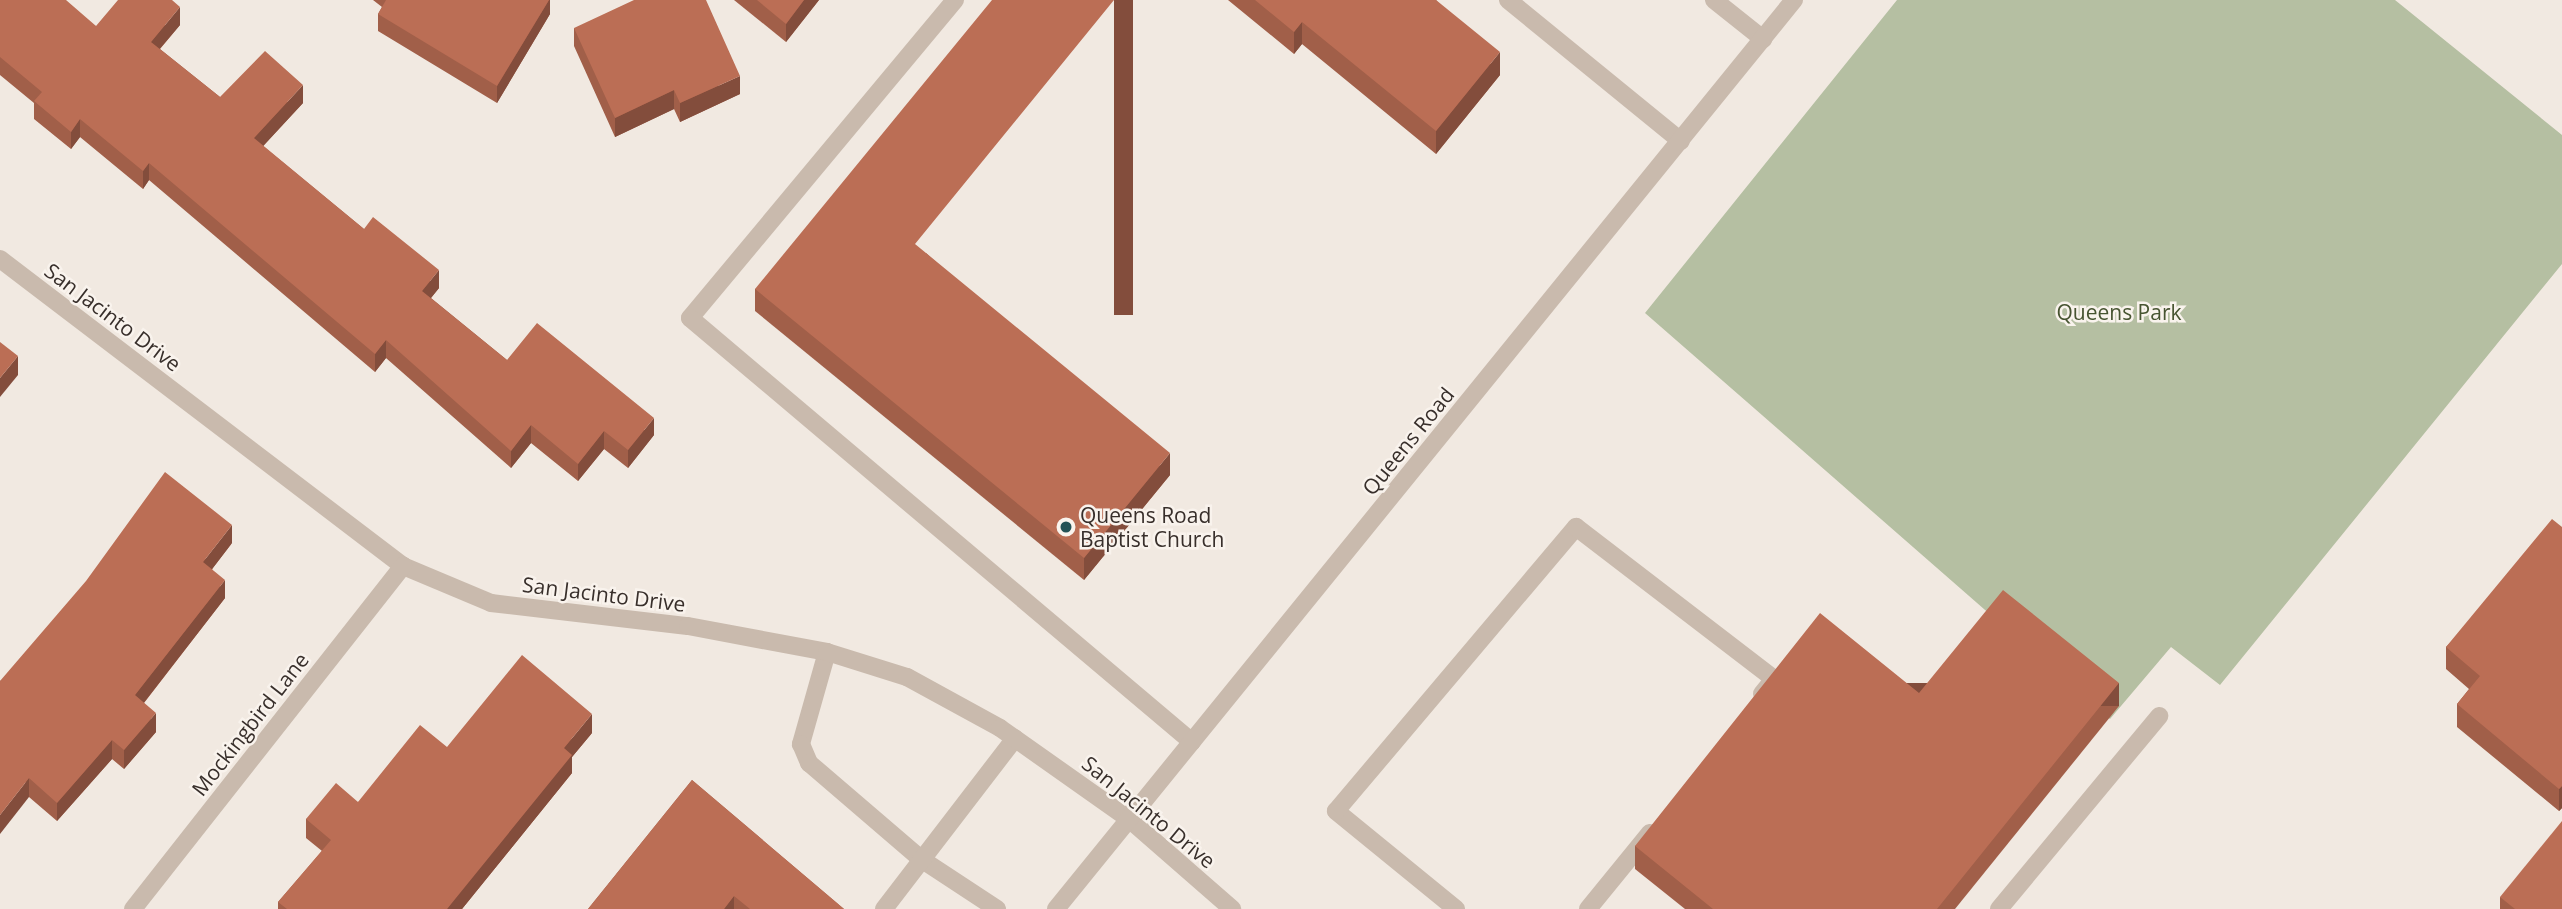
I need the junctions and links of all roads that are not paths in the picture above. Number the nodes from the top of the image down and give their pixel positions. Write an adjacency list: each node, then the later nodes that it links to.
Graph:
1 (955, 0): 13 (street)
2 (1508, 0): 6 (street)
3 (1714, 0): 5 (street)
4 (1794, 0): 5 (street, Queens Road)
5 (1763, 39): 6 (street, Queens Road)
6 (1681, 141): 13 (street, Queens Road)
7 (0, 259): 8 (street, San Jacinto Drive)
8 (403, 566): 9 (street, San Jacinto Drive); 17 (street, Mockingbird Lane)
9 (827, 652): 12 (street, San Jacinto Drive); 16 (street)
10 (1749, 710): 22 (street)
11 (2159, 716): 24 (street)
12 (1015, 738): 15 (street, San Jacinto Drive); 16 (street)
13 (1192, 742): 15 (street, Queens Road)
14 (1664, 815): 23 (street)
15 (1129, 819): 20 (street, Queens Road); 21 (street, San Jacinto Drive)
16 (921, 859): 18 (street); 19 (street)
17 (133, 909)
18 (884, 909)
19 (997, 909)
20 (1056, 909)
21 (1232, 909)
22 (1456, 909)
23 (1588, 909)
24 (1998, 909)

